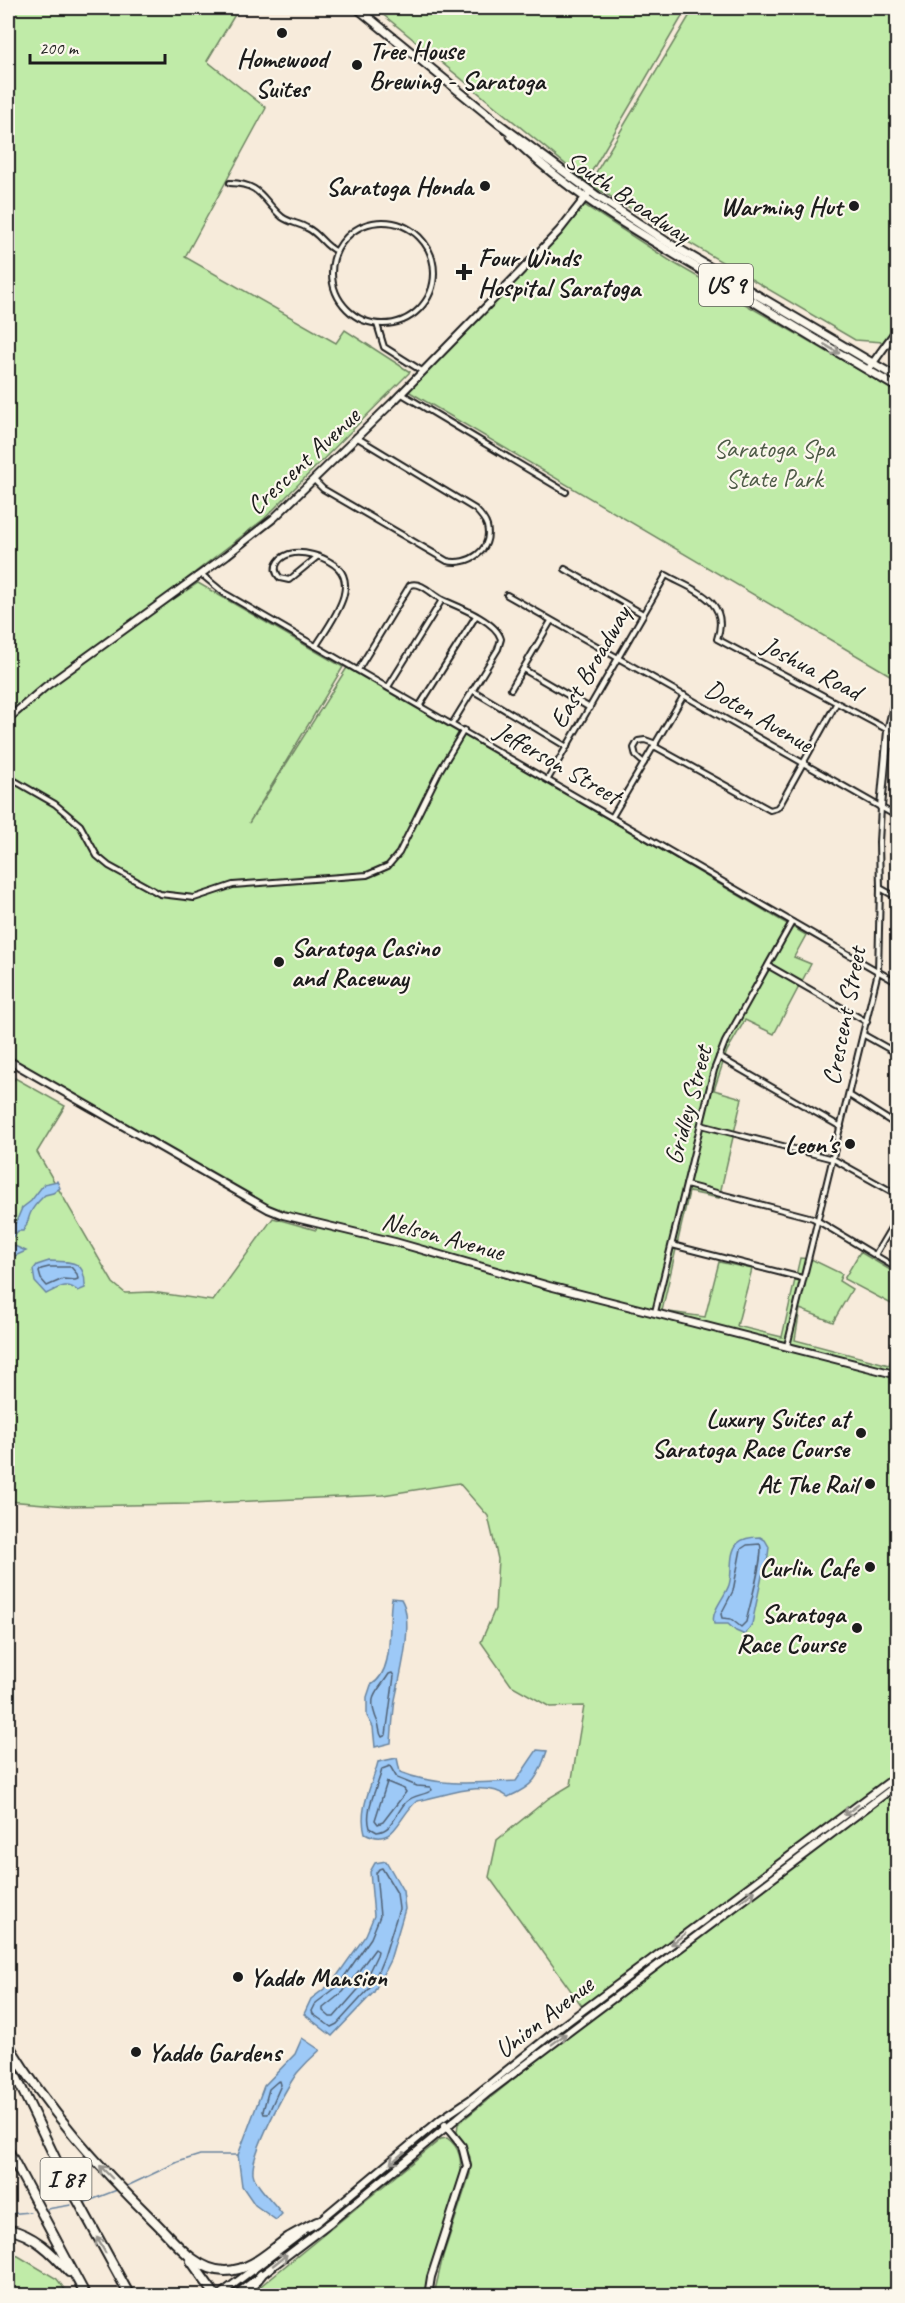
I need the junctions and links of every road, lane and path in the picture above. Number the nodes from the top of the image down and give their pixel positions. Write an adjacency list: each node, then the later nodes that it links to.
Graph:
1 (357, 8): 3 (main road, South Broadway / US 9)
2 (230, 183): 4 (street)
3 (587, 194): 7 (main road, South Broadway / US 9); 8 (street, Crescent Avenue)
4 (336, 251): 5 (street); 5 (street)
5 (377, 324): 8 (street)
6 (897, 328): 7 (street)
7 (870, 367): 9 (main road, South Broadway / US 9); 10 (main road, South Broadway / US 9)
8 (423, 372): 11 (street, Crescent Avenue)
9 (897, 378)
10 (897, 388)
11 (402, 394): 12 (street, Crescent Avenue); 14 (street)
12 (356, 437): 13 (street, Crescent Avenue); 13 (street)
13 (314, 480): 17 (street, Crescent Avenue)
14 (566, 492)
15 (317, 557): 15 (street); 24 (street)
16 (565, 569): 20 (street)
17 (201, 574): 24 (street, Jefferson Street); 36 (street, Crescent Avenue)
18 (507, 595): 22 (street, Doten Avenue)
19 (442, 600): 21 (street); 27 (street); 28 (street)
20 (643, 614): 23 (street, East Broadway); 25 (street, East Broadway)
21 (476, 616): 31 (street); 34 (street)
22 (551, 621): 25 (street, Doten Avenue); 26 (street)
23 (717, 639): 33 (street, Joshua Road)
24 (316, 646): 27 (street, Jefferson Street)
25 (617, 659): 32 (street, Doten Avenue); 35 (street, East Broadway)
26 (523, 669): 30 (street); 35 (street)
27 (358, 670): 28 (street, Jefferson Street)
28 (388, 687): 34 (street, Jefferson Street)
29 (897, 688): 39 (street, Crescent Street)
30 (512, 689)
31 (472, 690): 37 (street); 41 (street)
32 (684, 695): 40 (street); 43 (street, Doten Avenue)
33 (836, 704): 39 (street, Joshua Road); 43 (street)
34 (420, 705): 37 (street, Jefferson Street)
35 (590, 708): 41 (street, East Broadway)
36 (8, 718)
37 (452, 724): 38 (street, Jefferson Street)
38 (464, 730): 44 (street); 45 (street, Jefferson Street)
39 (888, 731): 46 (street, Crescent Street)
40 (655, 745): 42 (street); 42 (street); 43 (street)
41 (567, 747): 45 (street, East Broadway)
42 (644, 763): 48 (street)
43 (804, 763): 46 (street, Doten Avenue)
44 (8, 777)
45 (548, 779): 48 (street, Jefferson Street)
46 (881, 807): 47 (street, Doten Avenue); 49 (street, Crescent Street)
47 (897, 816)
48 (612, 817): 51 (street, Jefferson Street)
49 (880, 888): 50 (street); 53 (street, Crescent Street)
50 (897, 898)
51 (792, 922): 52 (street, Gridley Street); 53 (street, Jefferson Street)
52 (769, 966): 55 (street); 58 (street, Gridley Street)
53 (878, 972): 54 (street, Jefferson Street); 55 (street, Crescent Street)
54 (897, 983)
55 (867, 1023): 56 (street, Crescent Street)
56 (864, 1035): 57 (street); 60 (street, Crescent Street)
57 (897, 1054)
58 (719, 1057): 61 (street, Gridley Street); 63 (street)
59 (8, 1060): 73 (street, Nelson Avenue)
60 (849, 1095): 62 (street); 63 (street, Crescent Street)
61 (701, 1125): 64 (street); 65 (street, Gridley Street)
62 (897, 1126)
63 (841, 1127): 64 (street, Crescent Street)
64 (833, 1159): 66 (street); 68 (street, Crescent Street)
65 (687, 1185): 68 (street); 69 (street, Gridley Street)
66 (897, 1195)
67 (897, 1216): 70 (street)
68 (816, 1220): 70 (street); 72 (street, Crescent Street)
69 (672, 1245): 72 (street); 73 (street, Gridley Street)
70 (875, 1255): 71 (street)
71 (897, 1269)
72 (802, 1278): 74 (street, Crescent Street)
73 (655, 1312): 74 (street, Nelson Avenue)
74 (786, 1346): 75 (street, Nelson Avenue)
75 (897, 1375)
76 (897, 1775): 80 (street, Union Avenue, one-way to 80)
77 (897, 1784): 81 (street, Union Avenue, one-way to 77)
78 (8, 2044): 85 (highway, one-way to 78)
79 (8, 2060): 88 (highway, I 87, one-way to 79)
80 (441, 2120): 81 (street); 83 (street, Union Avenue, one-way to 83)
81 (447, 2127): 86 (street, Union Avenue, one-way to 81); 92 (street)
82 (8, 2150): 87 (highway, I 87)
83 (317, 2222): 85 (highway); 89 (street, Union Avenue)
84 (8, 2229): 87 (highway)
85 (177, 2243): 89 (highway)
86 (261, 2275): 90 (street, Union Avenue); 91 (highway)
87 (85, 2293)
88 (130, 2295)
89 (217, 2295)
90 (234, 2295)
91 (244, 2295)
92 (428, 2295)

